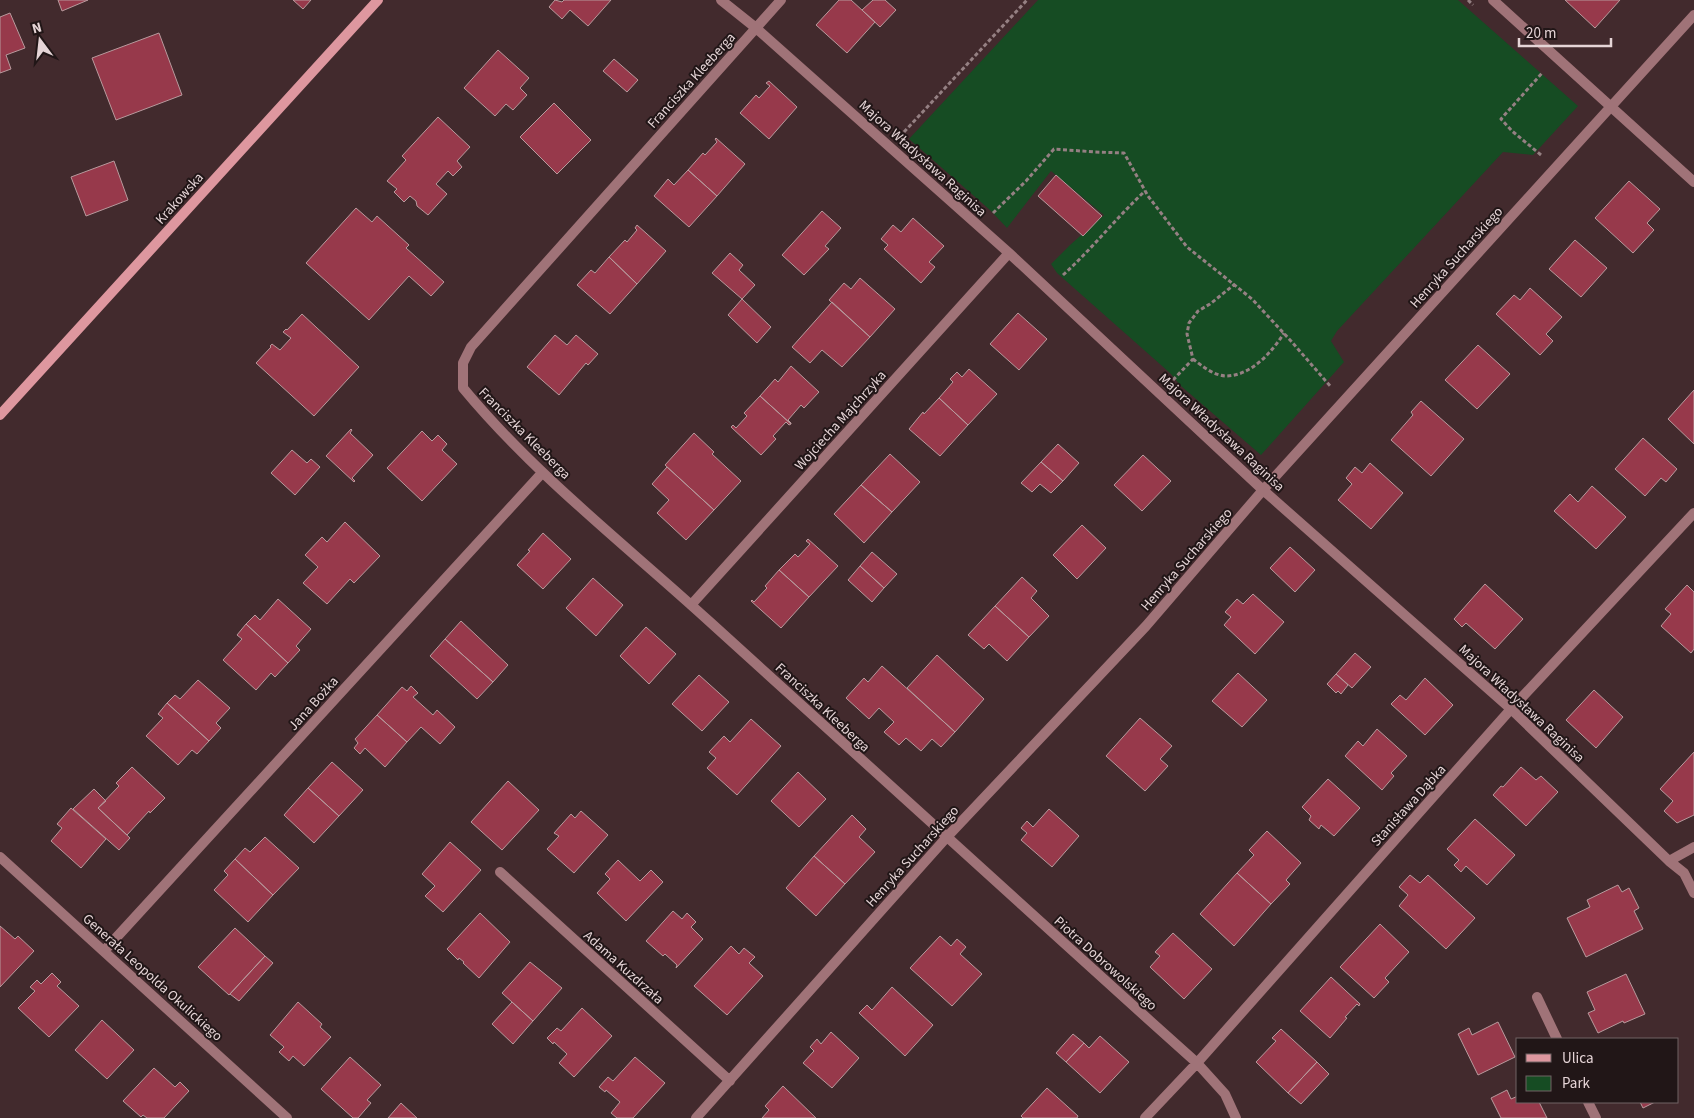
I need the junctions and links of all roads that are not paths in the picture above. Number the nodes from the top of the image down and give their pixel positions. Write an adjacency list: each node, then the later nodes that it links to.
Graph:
1 (378, 0): 10 (main road, Krakowska)
2 (721, 0): 6 (street, Majora Władysława Raginisa)
3 (781, 0): 6 (street, Franciszka Kleeberga)
4 (1494, 0): 7 (street)
5 (1694, 15): 7 (street, Henryka Sucharskiego)
6 (756, 28): 9 (street, Majora Władysława Raginisa); 11 (street, Franciszka Kleeberga)
7 (1610, 107): 8 (street); 12 (street, Henryka Sucharskiego)
8 (1694, 182)
9 (1009, 253): 12 (street, Majora Władysława Raginisa); 14 (street, Wojciecha Majchrzyka)
10 (0, 415)
11 (542, 473): 14 (street, Franciszka Kleeberga); 22 (street, Jana Bożka)
12 (1263, 490): 15 (street, Majora Władysława Raginisa); 16 (street, Henryka Sucharskiego)
13 (1694, 513): 15 (street, Stanisława Dąbka)
14 (691, 605): 16 (street, Franciszka Kleeberga)
15 (1512, 709): 19 (street, Majora Władysława Raginisa); 25 (street, Stanisława Dąbka)
16 (946, 838): 25 (street, Piotra Dobrowolskiego); 26 (street, Henryka Sucharskiego)
17 (1694, 847): 19 (street)
18 (0, 857): 22 (street, Generała Leopolda Okulickiego)
19 (1669, 861): 21 (street, Majora Władysława Raginisa)
20 (500, 872): 26 (street, Adama Kuzdrzała)
21 (1694, 893)
22 (104, 951): 28 (street, Generała Leopolda Okulickiego)
23 (1537, 997): 24 (street)
24 (1557, 1038)
25 (1198, 1063): 30 (street, Stanisława Dąbka); 31 (street, Piotra Dobrowolskiego)
26 (730, 1081): 29 (street, Henryka Sucharskiego)
27 (1588, 1103): 32 (street)
28 (287, 1118)
29 (696, 1118)
30 (1145, 1118)
31 (1236, 1118)
32 (1596, 1118)

